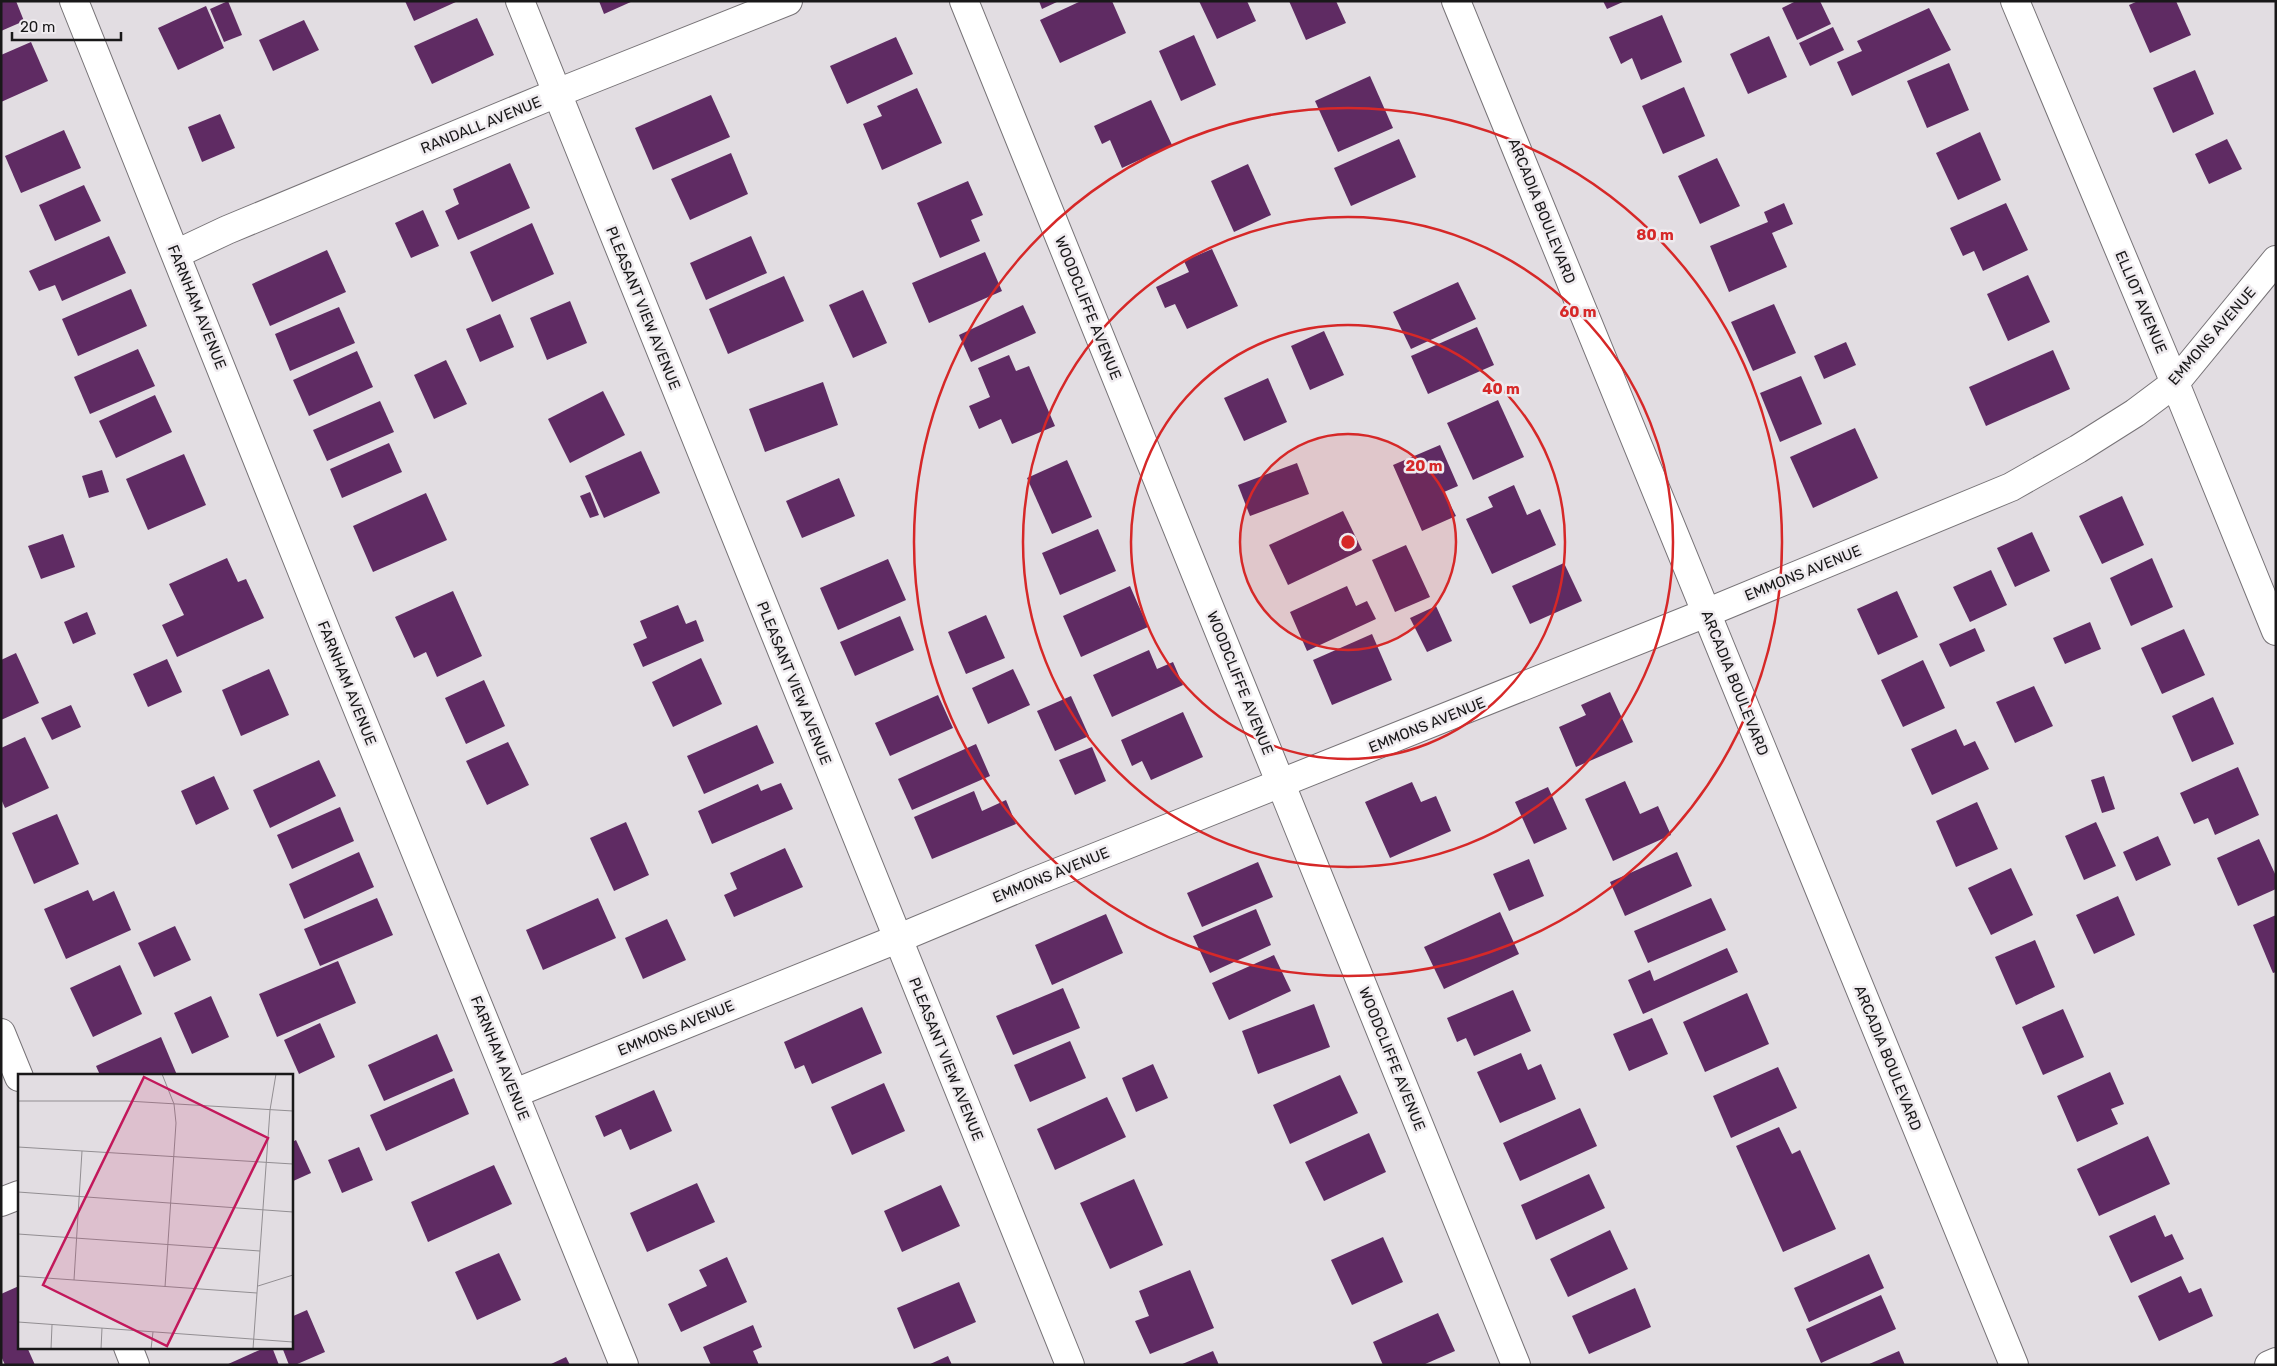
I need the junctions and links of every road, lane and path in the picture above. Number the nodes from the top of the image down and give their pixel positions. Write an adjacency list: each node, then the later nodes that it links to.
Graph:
1 (74, 1): 8 (street, FARNHAM AVENUE)
2 (520, 1): 7 (street, PLEASANT VIEW AVENUE)
3 (788, 1): 7 (street, RANDALL AVENUE)
4 (964, 1): 13 (street, WOODCLIFFE AVENUE)
5 (1456, 1): 11 (street, ARCADIA BOULEVARD)
6 (2015, 1): 10 (street, ELLIOT AVENUE)
7 (557, 94): 8 (street, RANDALL AVENUE); 14 (street, PLEASANT VIEW AVENUE)
8 (176, 254): 17 (street, FARNHAM AVENUE)
9 (2276, 260): 10 (street, EMMONS AVENUE)
10 (2175, 383): 11 (street, EMMONS AVENUE); 12 (street, ELLIOT AVENUE)
11 (1706, 613): 13 (street, EMMONS AVENUE); 26 (street, ARCADIA BOULEVARD)
12 (2276, 631)
13 (1280, 784): 14 (street, EMMONS AVENUE); 25 (street, WOODCLIFFE AVENUE)
14 (897, 939): 17 (street, EMMONS AVENUE); 24 (street, PLEASANT VIEW AVENUE)
15 (1, 1033): 16 (street)
16 (18, 1075)
17 (515, 1093): 23 (street, FARNHAM AVENUE)
18 (18, 1195): 19 (street)
19 (1, 1202)
20 (128, 1348): 22 (street)
21 (2276, 1362): 27 (street)
22 (135, 1365)
23 (624, 1365)
24 (1070, 1365)
25 (1516, 1365)
26 (2014, 1365)
27 (2269, 1365)

